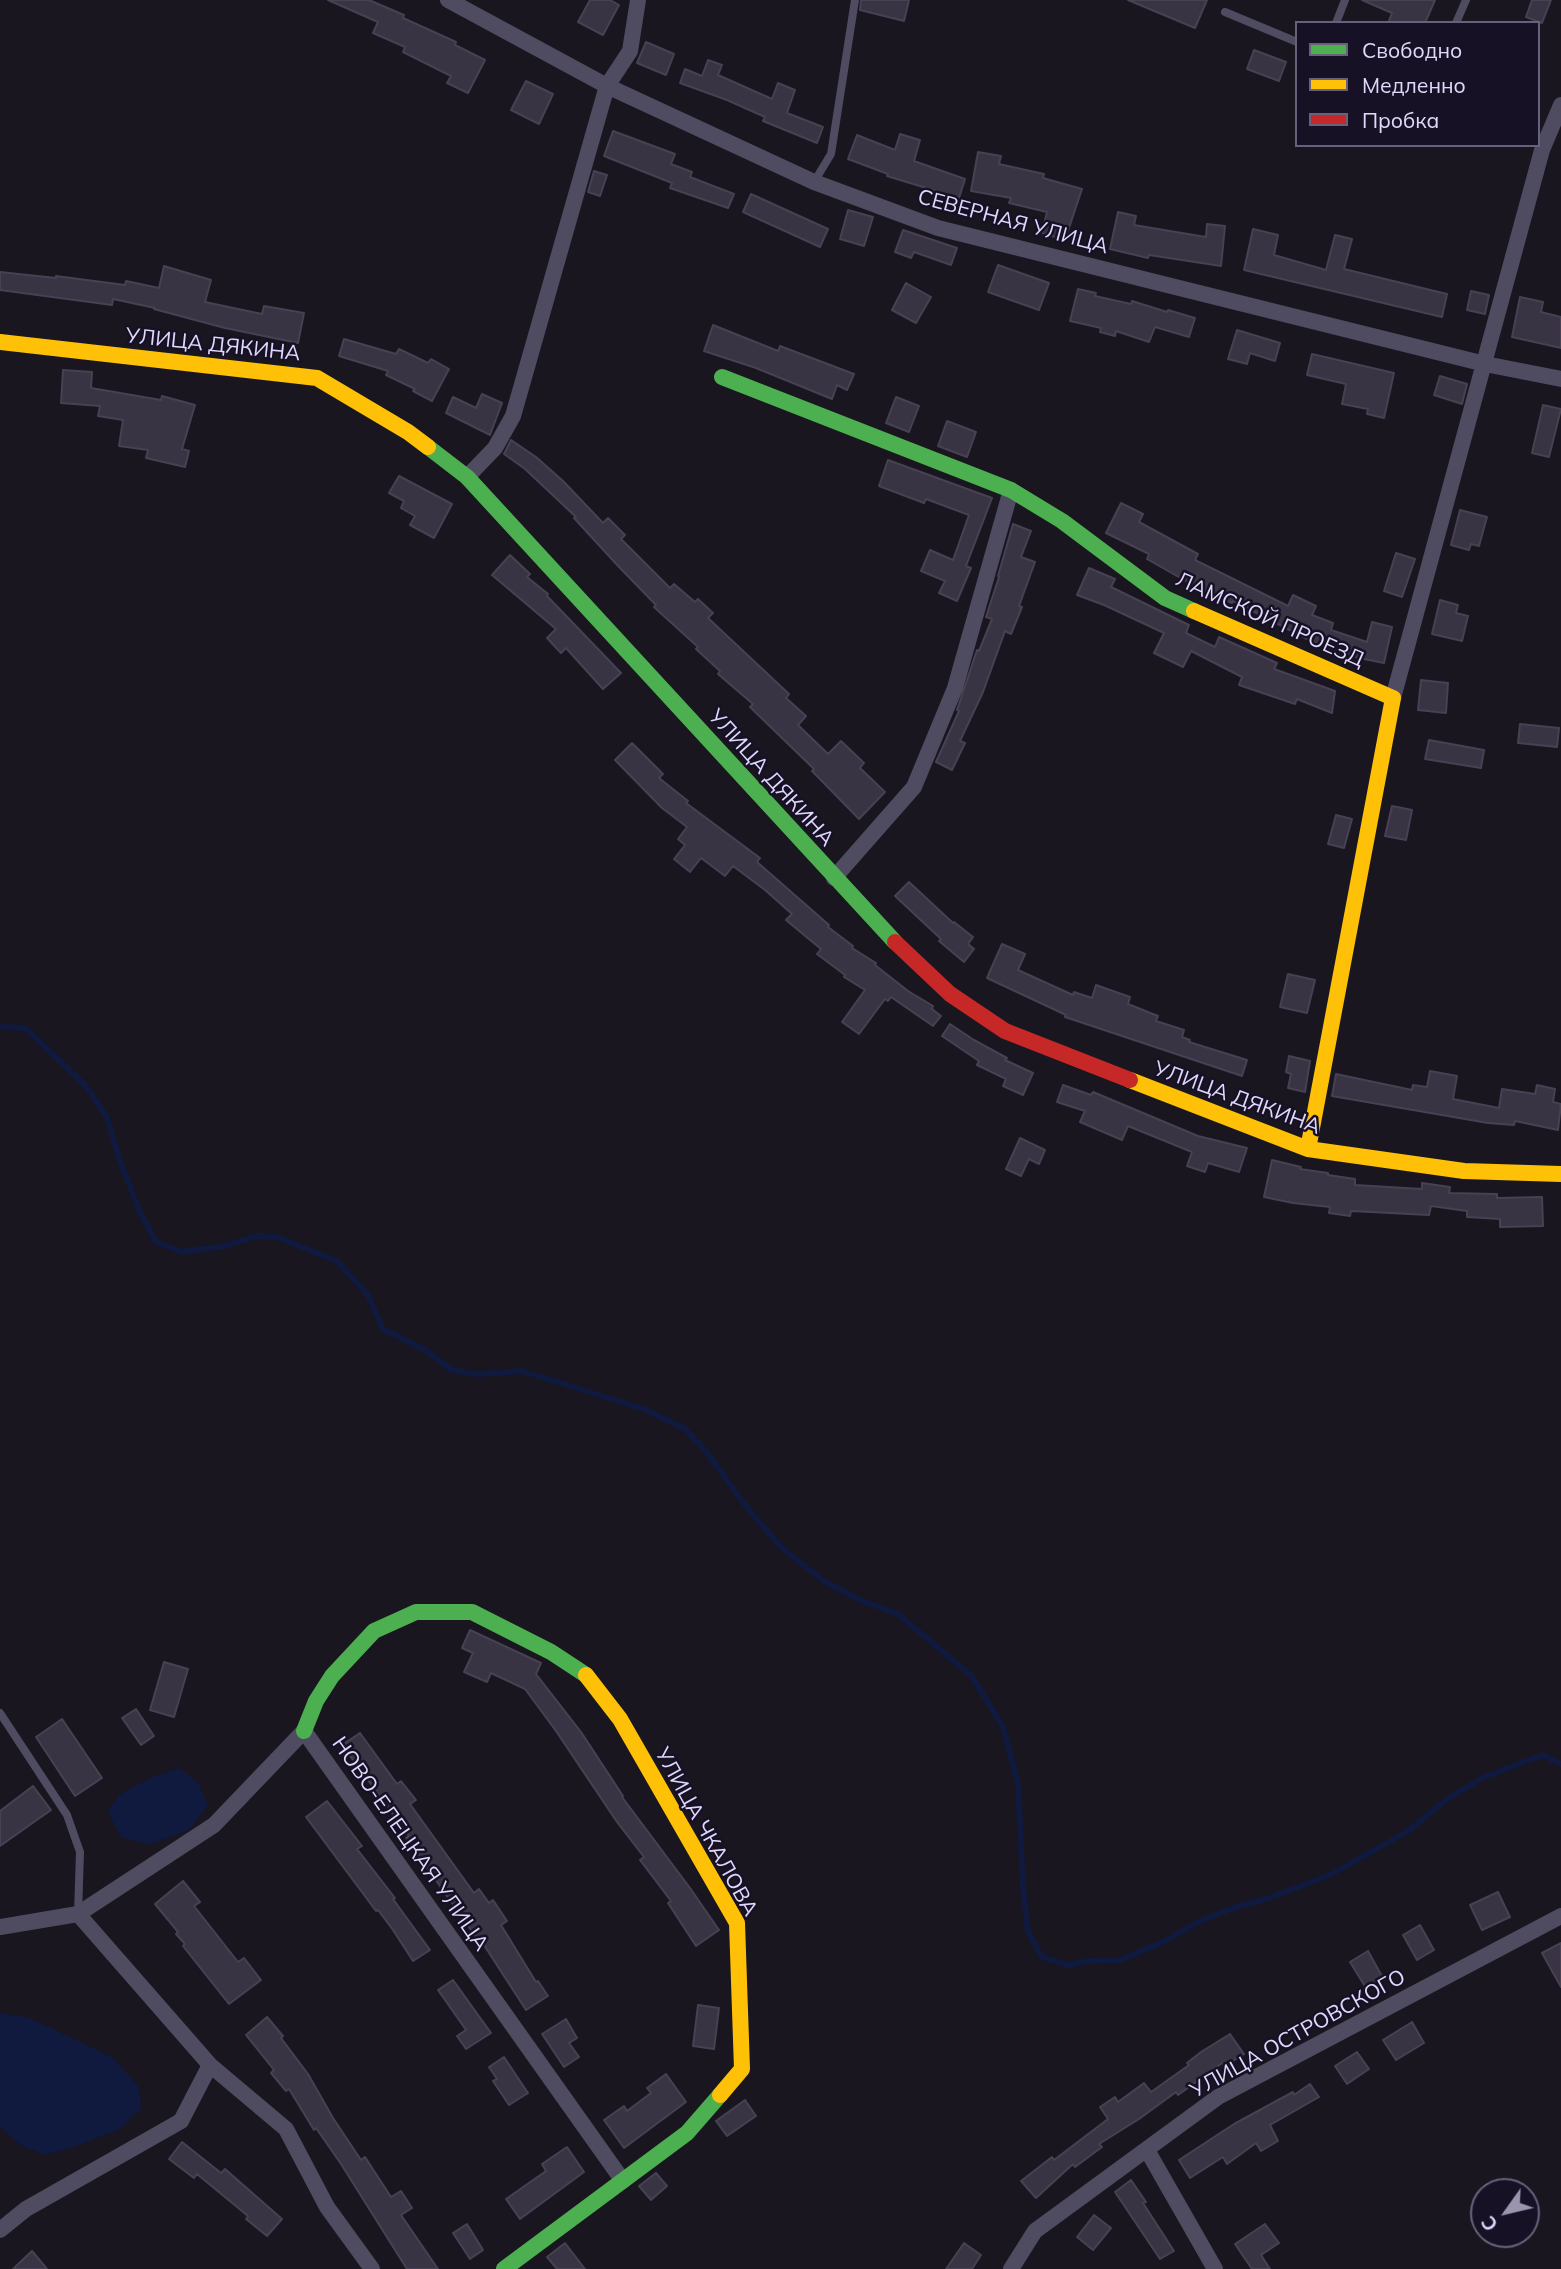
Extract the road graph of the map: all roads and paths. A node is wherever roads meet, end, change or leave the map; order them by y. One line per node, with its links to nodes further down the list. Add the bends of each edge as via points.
1 (448, 0): 10 (street, СЕВЕРНАЯ УЛИЦА)
2 (638, 0): 10 (street, via 629,51)
3 (855, 0): 14 (lane, via 831,155)
4 (1345, 0): 7 (lane)
5 (1466, 0): 8 (lane)
6 (1225, 12): 9 (lane)
7 (1337, 21)
8 (1457, 21)
9 (1295, 41)
10 (607, 86): 14 (street, СЕВЕРНАЯ УЛИЦА); 19 (street, via 513,416 495,448)
11 (1561, 106): 12 (street)
12 (1540, 143)
13 (1537, 148): 16 (street)
14 (814, 182): 16 (street, СЕВЕРНАЯ УЛИЦА, via 938,228)
15 (0, 342): 19 (street, УЛИЦА ДЯКИНА, via 317,378 408,432)
16 (1485, 364): 18 (street, СЕВЕРНАЯ УЛИЦА); 21 (street)
17 (722, 376): 20 (street, ЛАМСКОЙ ПРОЕЗД)
18 (1561, 379)
19 (467, 477): 22 (street, УЛИЦА ДЯКИНА)
20 (1011, 490): 21 (street, ЛАМСКОЙ ПРОЕЗД, via 1062,521 1165,598); 22 (street, via 955,688 914,787)
21 (1393, 698): 23 (street)
22 (834, 878): 23 (street, УЛИЦА ДЯКИНА, via 950,994 1005,1031)
23 (1308, 1150): 24 (street, УЛИЦА ДЯКИНА, via 1464,1171)
24 (1561, 1174)
25 (0, 1713): 27 (lane, via 67,1815 80,1852)
26 (304, 1731): 27 (street, НОВО-ЕЛЕЦКАЯ УЛИЦА, via 214,1825); 32 (street, НОВО-ЕЛЕЦКАЯ УЛИЦА); 32 (street, УЛИЦА ЧКАЛОВА, via 316,1701 340,1667 374,1631 416,1612 472,1612 551,1652 585,1673 620,1719 737,1923 741,2069 687,2133)
27 (78, 1914): 29 (street, НОВО-ЕЛЕЦКАЯ УЛИЦА); 30 (street)
28 (1561, 1916): 31 (street, УЛИЦА ОСТРОВСКОГО, via 1219,2097)
29 (0, 1927)
30 (210, 2065): 33 (street, via 181,2121 26,2209); 34 (street, via 286,2129 327,2207)
31 (1147, 2150): 36 (street, УЛИЦА ОСТРОВСКОГО, via 1035,2231); 37 (street)
32 (623, 2181): 35 (street, УЛИЦА ЧКАЛОВА)
33 (0, 2230)
34 (372, 2269)
35 (505, 2269)
36 (1011, 2269)
37 (1215, 2269)

